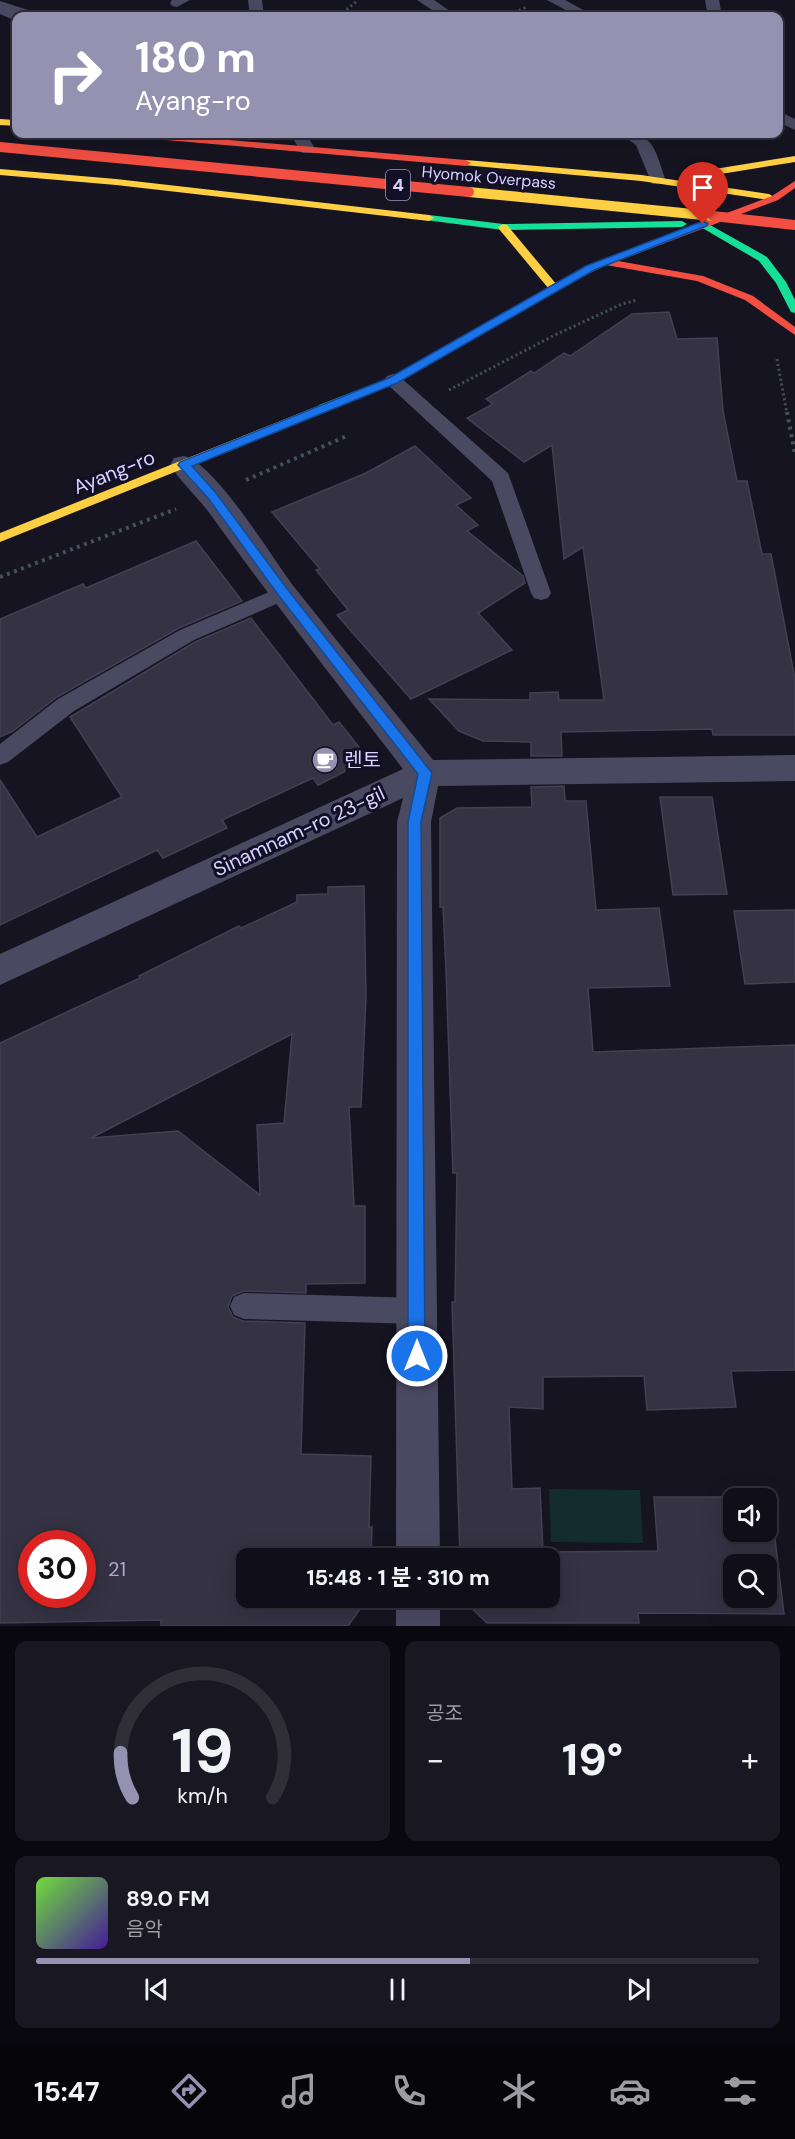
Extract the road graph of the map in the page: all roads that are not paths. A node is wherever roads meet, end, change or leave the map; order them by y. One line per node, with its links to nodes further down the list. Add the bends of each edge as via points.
1 (424, 0): 3 (lane)
2 (554, 0): 4 (lane)
3 (444, 12)
4 (579, 12)
5 (213, 138): 9 (main road)
6 (300, 138): 9 (lane)
7 (635, 138): 12 (lane, via 643,143)
8 (0, 147): 18 (main road, Hyomok Overpass / 4, bridge)
9 (308, 150): 12 (main road); 15 (main road, via 280,156 270,163 258,183)
10 (795, 159): 12 (main road)
11 (0, 172): 15 (main road)
12 (658, 181): 14 (main road)
13 (795, 184): 14 (main road, Ayang-ro)
14 (775, 198): 16 (main road); 17 (main road, Ayang-ro)
15 (269, 200): 19 (main road)
16 (795, 201)
17 (703, 224): 19 (main road); 20 (main road); 21 (main road, Ayang-ro); 23 (main road, via 763,258)
18 (795, 225)
19 (503, 227): 22 (main road)
20 (795, 235)
21 (603, 262): 22 (main road, Ayang-ro); 24 (main road, via 699,278 749,298)
22 (553, 287): 25 (main road, Ayang-ro)
23 (795, 310)
24 (795, 332)
25 (393, 380): 26 (main road, Ayang-ro); 29 (lane, via 501,477)
26 (184, 465): 27 (main road, Ayang-ro); 28 (street, via 212,495)
27 (0, 538)
28 (284, 593): 30 (lane, via 187,635 66,705); 32 (street)
29 (541, 593)
30 (0, 756)
31 (795, 768): 32 (street, Sinamnam-ro 23-gil)
32 (425, 773): 33 (street, Sinamnam-ro 23-gil); 35 (street, via 414,822)
33 (0, 970)
34 (244, 1306): 35 (lane)
35 (417, 1311): 36 (street)
36 (418, 1548)
37 (418, 1608): 38 (street)
38 (418, 1626)

